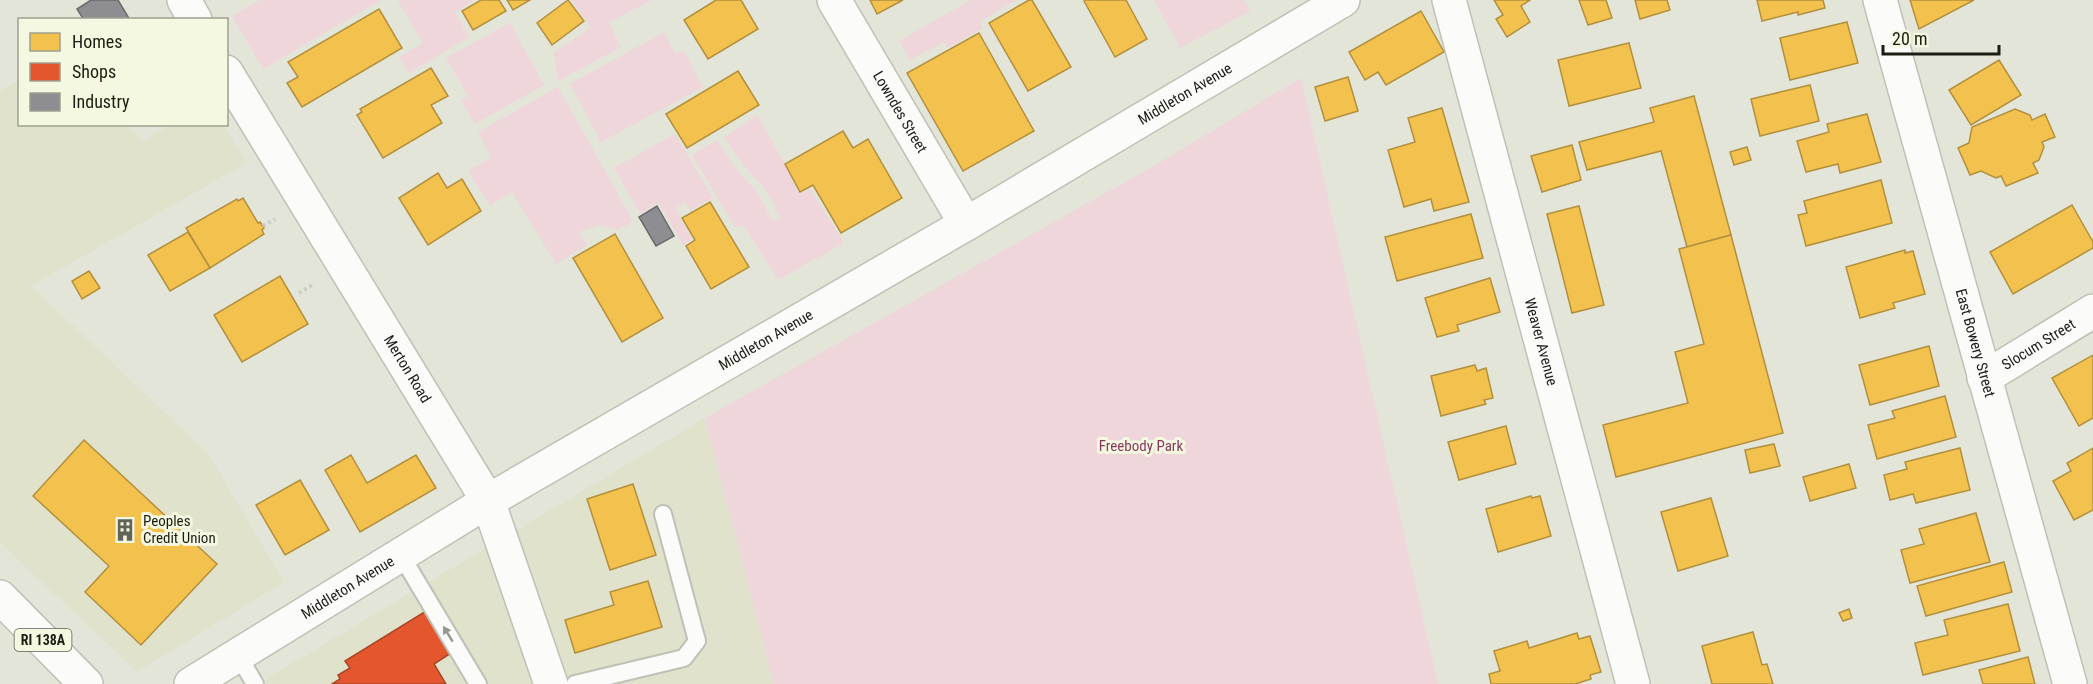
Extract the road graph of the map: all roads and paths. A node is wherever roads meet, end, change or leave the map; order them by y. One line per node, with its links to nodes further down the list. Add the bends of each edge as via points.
1 (184, 0): 6 (street)
2 (834, 0): 8 (street, Lowndes Street)
3 (1343, 0): 8 (street, Middleton Avenue)
4 (1449, 0): 22 (street, Weaver Avenue)
5 (1880, 0): 10 (street, East Bowery Street)
6 (194, 18)
7 (228, 75): 11 (street, Merton Road)
8 (966, 224): 11 (street, Middleton Avenue)
9 (2093, 311): 10 (street, Slocum Street)
10 (1984, 378): 23 (street, East Bowery Street)
11 (488, 501): 13 (street, Middleton Avenue); 20 (street, Merton Road)
12 (663, 514): 21 (lane, via 697,640 684,658)
13 (401, 555): 15 (street, Middleton Avenue); 19 (lane, one-way to 13)
14 (0, 597): 16 (street, RI 138A)
15 (238, 655): 17 (street, Middleton Avenue); 18 (lane)
16 (86, 684)
17 (191, 684)
18 (255, 684)
19 (478, 684)
20 (551, 684)
21 (575, 684)
22 (1633, 684)
23 (2070, 684)

